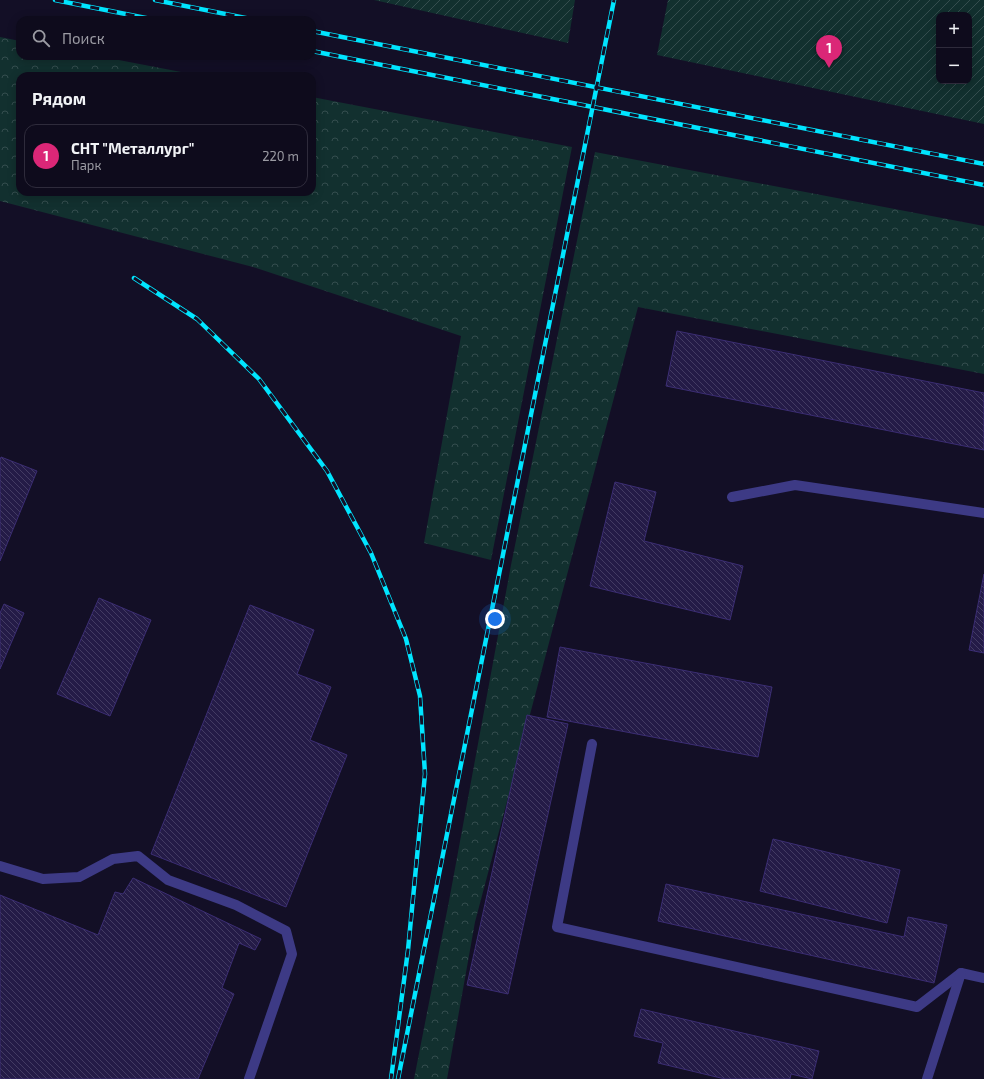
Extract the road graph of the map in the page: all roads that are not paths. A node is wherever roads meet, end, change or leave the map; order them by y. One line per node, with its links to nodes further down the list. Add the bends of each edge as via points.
1 (732, 497): 2 (lane, via 795,484)
2 (984, 513)
3 (592, 744): 5 (lane, via 557,927 917,1007)
4 (0, 866): 7 (lane, via 43,879 79,877 113,859 138,856 168,880 236,905 286,931 292,954)
5 (961, 973): 6 (lane); 8 (lane)
6 (984, 978)
7 (249, 1079)
8 (927, 1079)

